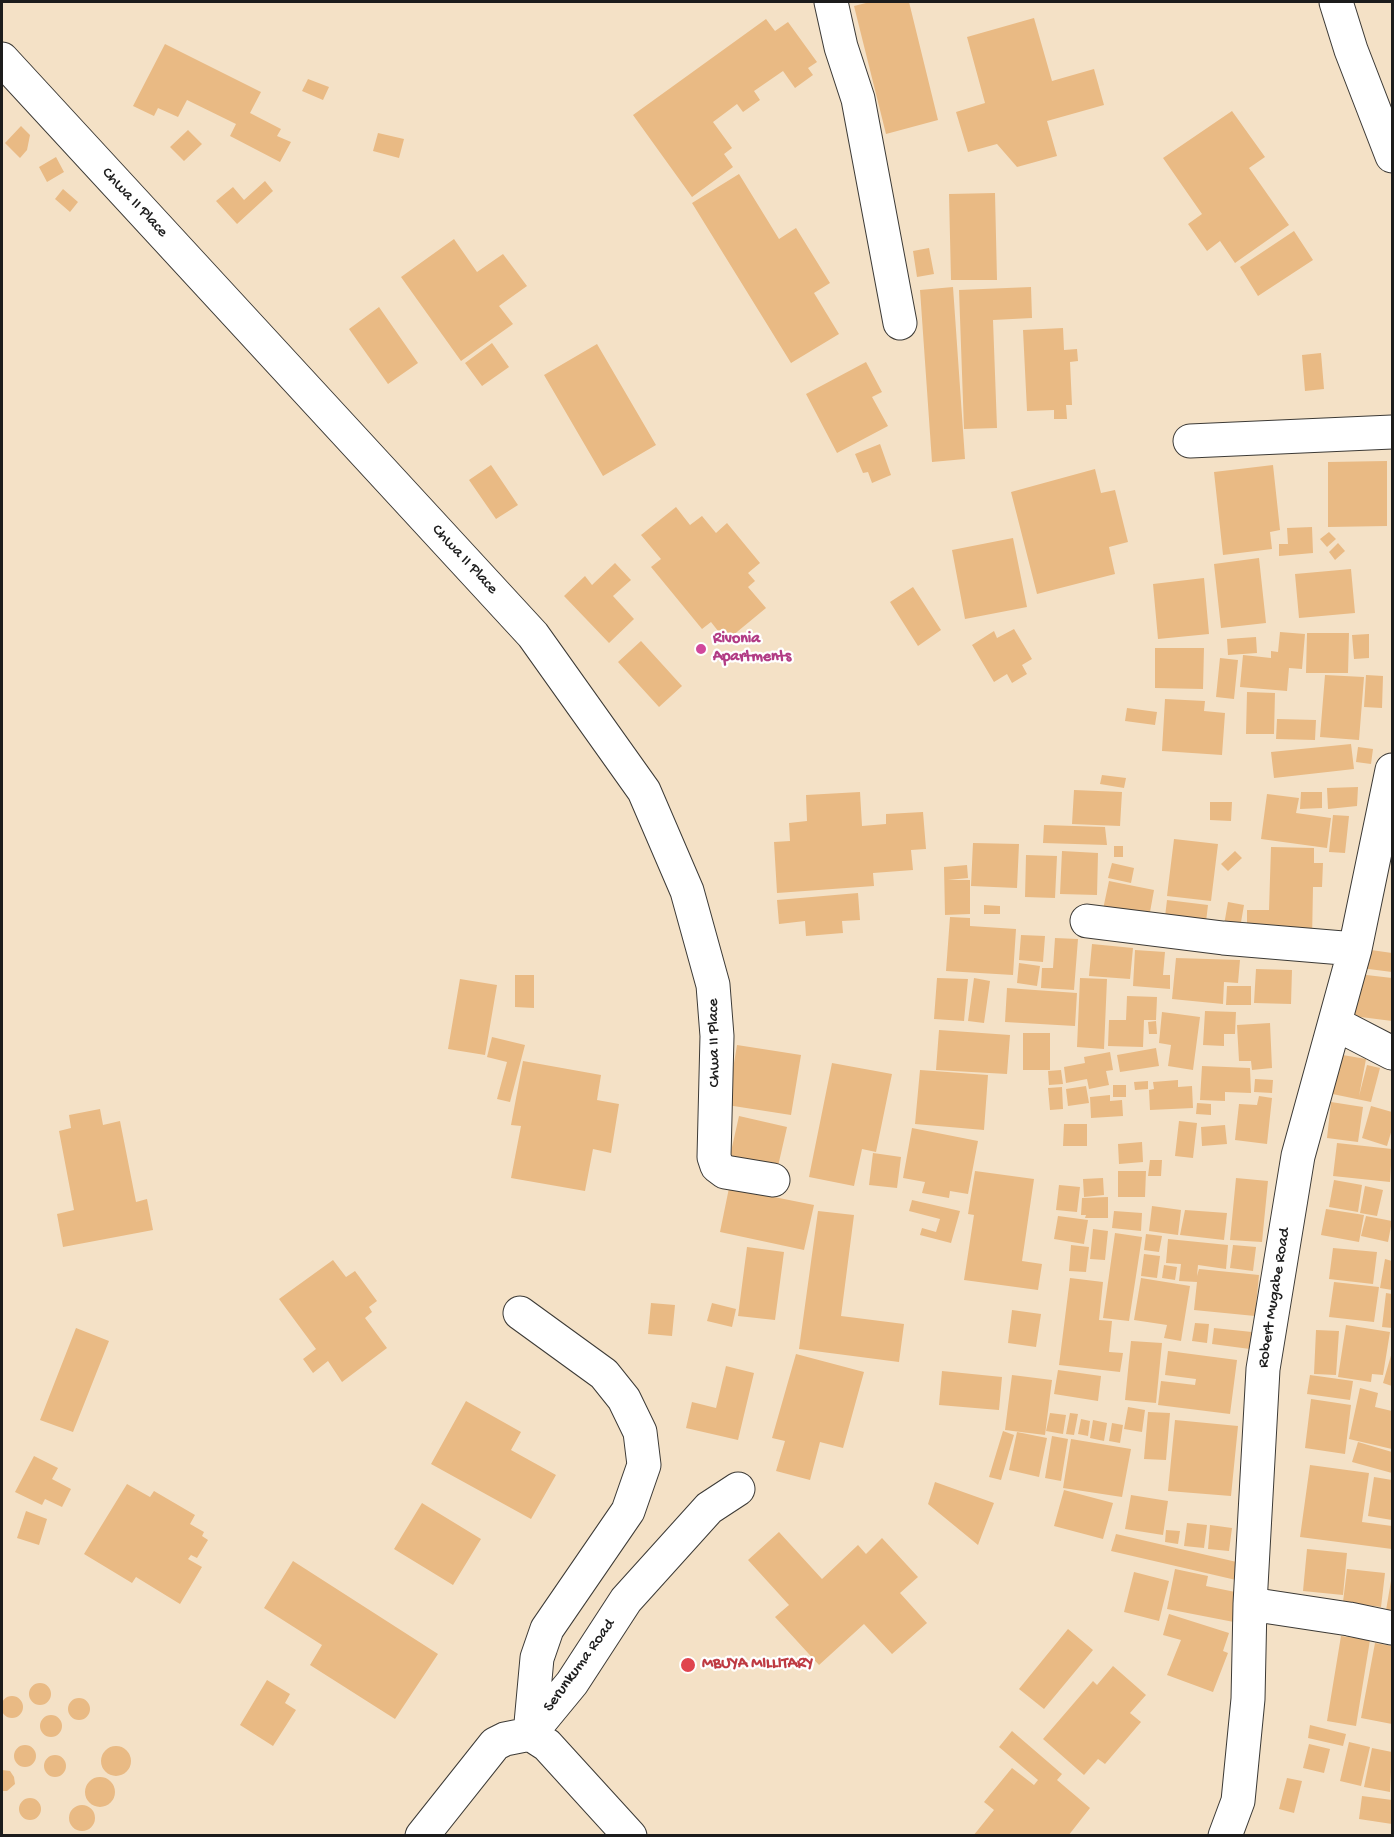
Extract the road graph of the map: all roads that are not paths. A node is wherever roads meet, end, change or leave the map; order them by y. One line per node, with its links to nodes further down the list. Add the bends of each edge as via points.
1 (831, 2): 5 (street, via 858,99)
2 (1336, 2): 4 (street)
3 (2, 59): 13 (street, Chwa II Place, via 533,635 644,791 687,891 713,985 717,1036 714,1158 725,1172)
4 (1392, 156)
5 (900, 323)
6 (1392, 432): 7 (street)
7 (1190, 441)
8 (1392, 770): 10 (street, Robert Mugabe Road)
9 (1087, 921): 10 (street)
10 (1355, 949): 11 (street, Robert Mugabe Road)
11 (1336, 1024): 12 (street); 16 (street, Robert Mugabe Road, via 1299,1156 1263,1369)
12 (1392, 1053)
13 (773, 1180)
14 (520, 1313): 18 (street, via 604,1374 624,1399 640,1432 644,1465 628,1511 546,1629 537,1658)
15 (738, 1489): 18 (street, Serunkuma Road, via 709,1508 626,1600 572,1683)
16 (1250, 1604): 17 (street); 21 (street, Robert Mugabe Road, via 1248,1700 1238,1801)
17 (1392, 1628)
18 (530, 1734): 19 (street, via 505,1738 495,1744); 20 (street, via 547,1745)
19 (422, 1836)
20 (630, 1836)
21 (1226, 1836)

